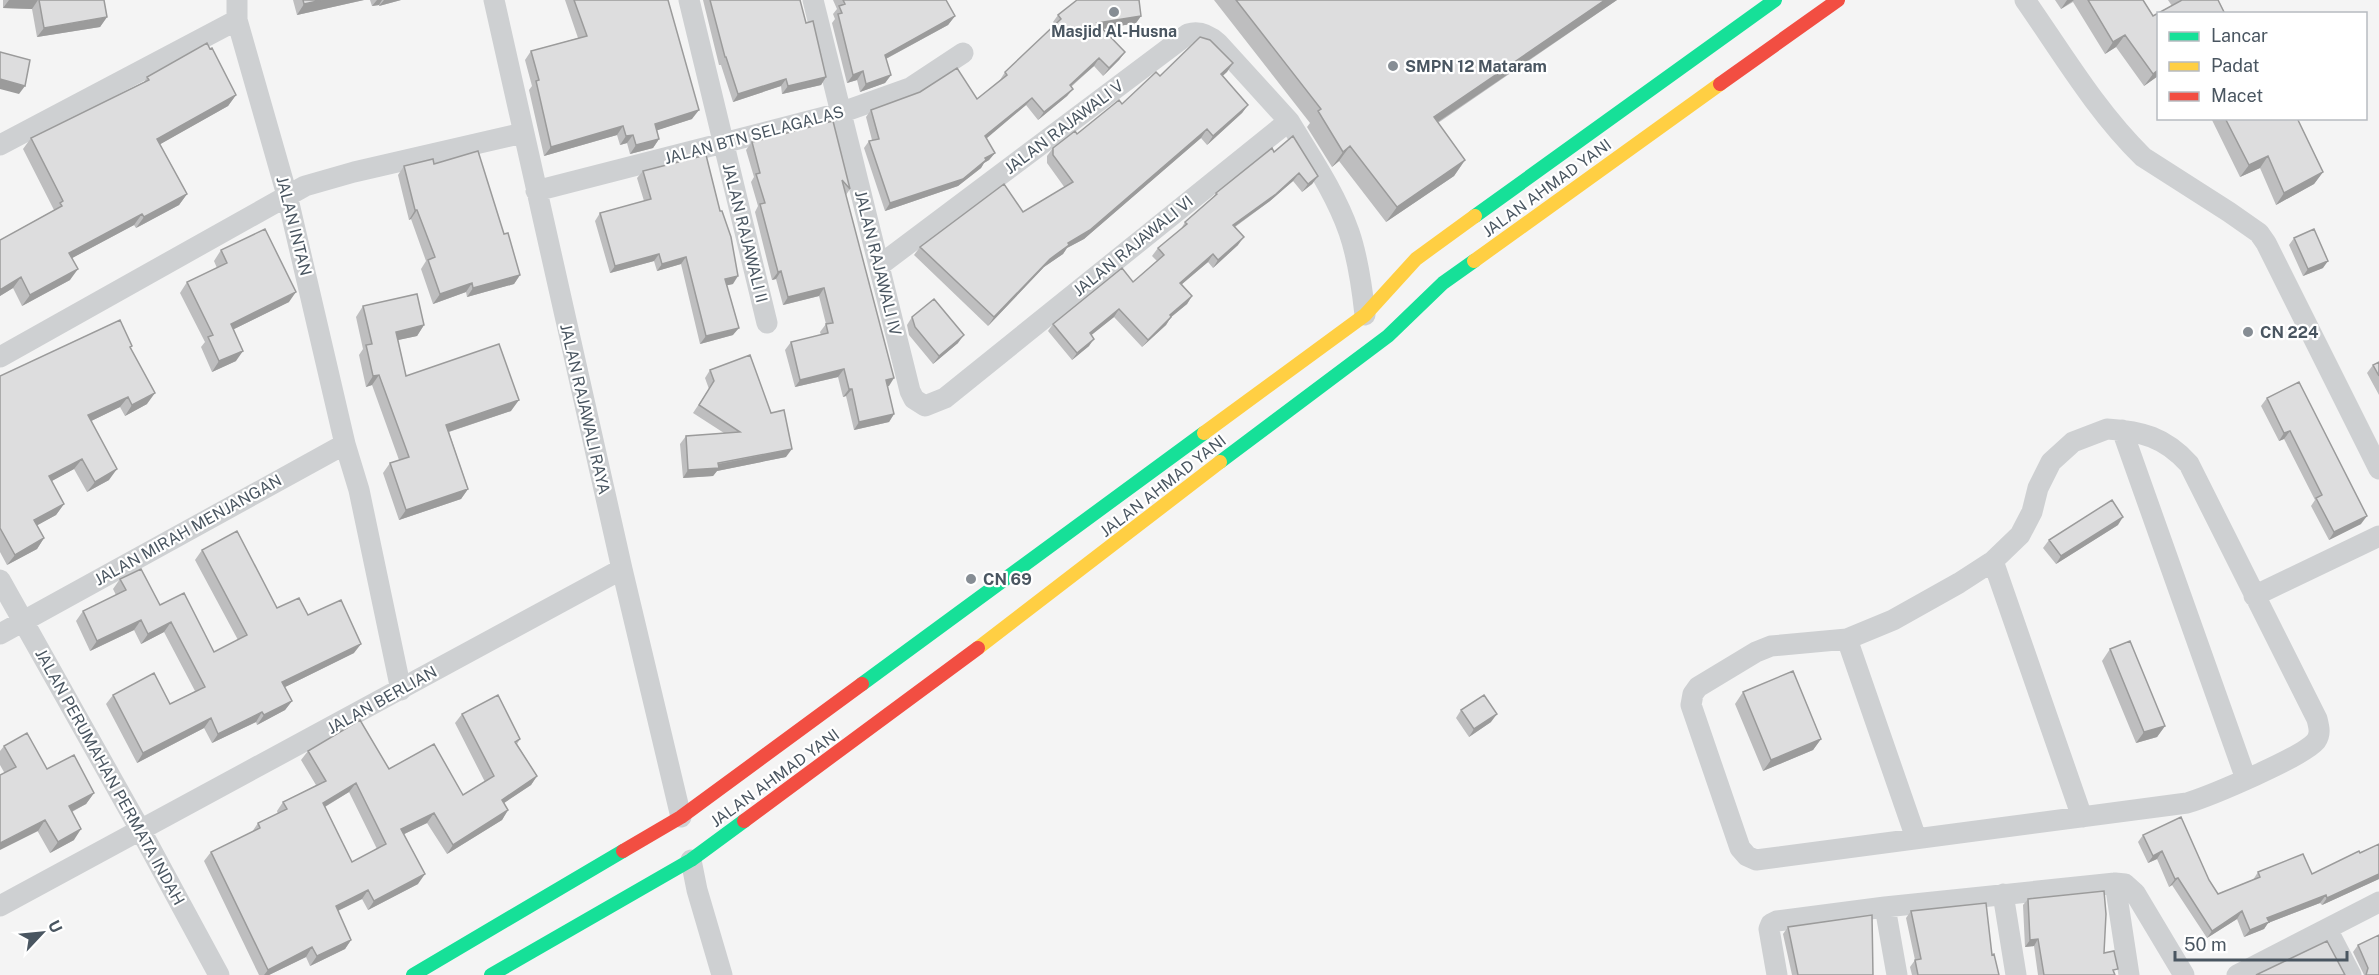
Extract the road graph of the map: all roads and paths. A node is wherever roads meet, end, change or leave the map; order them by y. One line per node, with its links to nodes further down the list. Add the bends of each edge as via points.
1 (494, 0): 12 (street, JALAN RAJAWALI RAYA)
2 (689, 0): 13 (street, JALAN RAJAWALI II)
3 (813, 0): 10 (street, JALAN RAJAWALI IV)
4 (1775, 0): 7 (highway)
5 (1838, 0): 39 (highway, JALAN AHMAD YANI, via 1443,283 1388,336 1016,620)
6 (2025, 0): 24 (street, via 2111,123 2143,157 2259,233)
7 (1749, 8): 18 (highway, via 1416,259)
8 (237, 10): 14 (street); 16 (street, JALAN INTAN)
9 (963, 53): 10 (street, JALAN BTN SELAGALAS, via 910,88)
10 (840, 113): 13 (street, JALAN BTN SELAGALAS); 17 (street, JALAN RAJAWALI IV)
11 (1288, 121): 17 (street, JALAN RAJAWALI V, via 1208,36 1188,34); 18 (street, via 1332,193 1349,232); 21 (street, JALAN RAJAWALI VI, via 945,398)
12 (522, 133): 15 (street, JALAN RAJAWALI RAYA); 16 (street, via 354,172)
13 (722, 143): 15 (street, JALAN BTN SELAGALAS); 19 (street, JALAN RAJAWALI II)
14 (0, 145)
15 (536, 191): 27 (street, JALAN RAJAWALI RAYA)
16 (287, 195): 20 (street); 23 (street, JALAN INTAN)
17 (880, 265): 21 (street, JALAN RAJAWALI IV, via 910,391)
18 (1371, 310): 35 (highway)
19 (767, 323)
20 (0, 357)
21 (925, 406)
22 (2122, 430): 26 (street, via 2107,429 2073,442 2051,462 2020,536); 29 (street, via 2147,434 2189,464); 34 (street)
23 (344, 439): 30 (street, JALAN MIRAH MENJANGAN); 33 (street, JALAN INTAN, via 359,490)
24 (2379, 469)
25 (2379, 536): 29 (street)
26 (1994, 561): 32 (street, via 1893,620); 36 (street)
27 (622, 569): 33 (street, JALAN BERLIAN); 35 (street, JALAN RAJAWALI RAYA)
28 (0, 580): 30 (street, JALAN PERUMAHAN PERMATA INDAH)
29 (2254, 596): 34 (street, via 2320,731 2317,740 2302,752)
30 (22, 621): 31 (street, JALAN MIRAH MENJANGAN); 37 (street, JALAN PERUMAHAN PERMATA INDAH)
31 (0, 634)
32 (1847, 639): 38 (street); 38 (street, via 1771,646 1693,693 1691,705 1740,848 1756,860)
33 (401, 690): 37 (street, JALAN BERLIAN)
34 (2246, 779): 36 (street, via 2187,803)
35 (681, 817): 47 (highway)
36 (2082, 817): 38 (street)
37 (141, 831): 43 (street, JALAN BERLIAN); 46 (street, JALAN PERUMAHAN PERMATA INDAH)
38 (1916, 838)
39 (691, 860): 48 (highway, JALAN AHMAD YANI); 49 (street)
40 (2115, 883): 41 (street); 53 (street); 54 (street, via 2125,884 2135,893)
41 (2003, 894): 44 (street); 52 (street)
42 (2379, 902): 45 (street)
43 (0, 906)
44 (1885, 907): 50 (street, via 1771,924); 51 (street)
45 (2327, 929): 55 (street); 56 (street)
46 (219, 975)
47 (413, 975)
48 (491, 975)
49 (722, 975)
50 (1777, 975)
51 (1897, 975)
52 (2016, 975)
53 (2129, 975)
54 (2184, 975)
55 (2237, 975)
56 (2351, 975)

